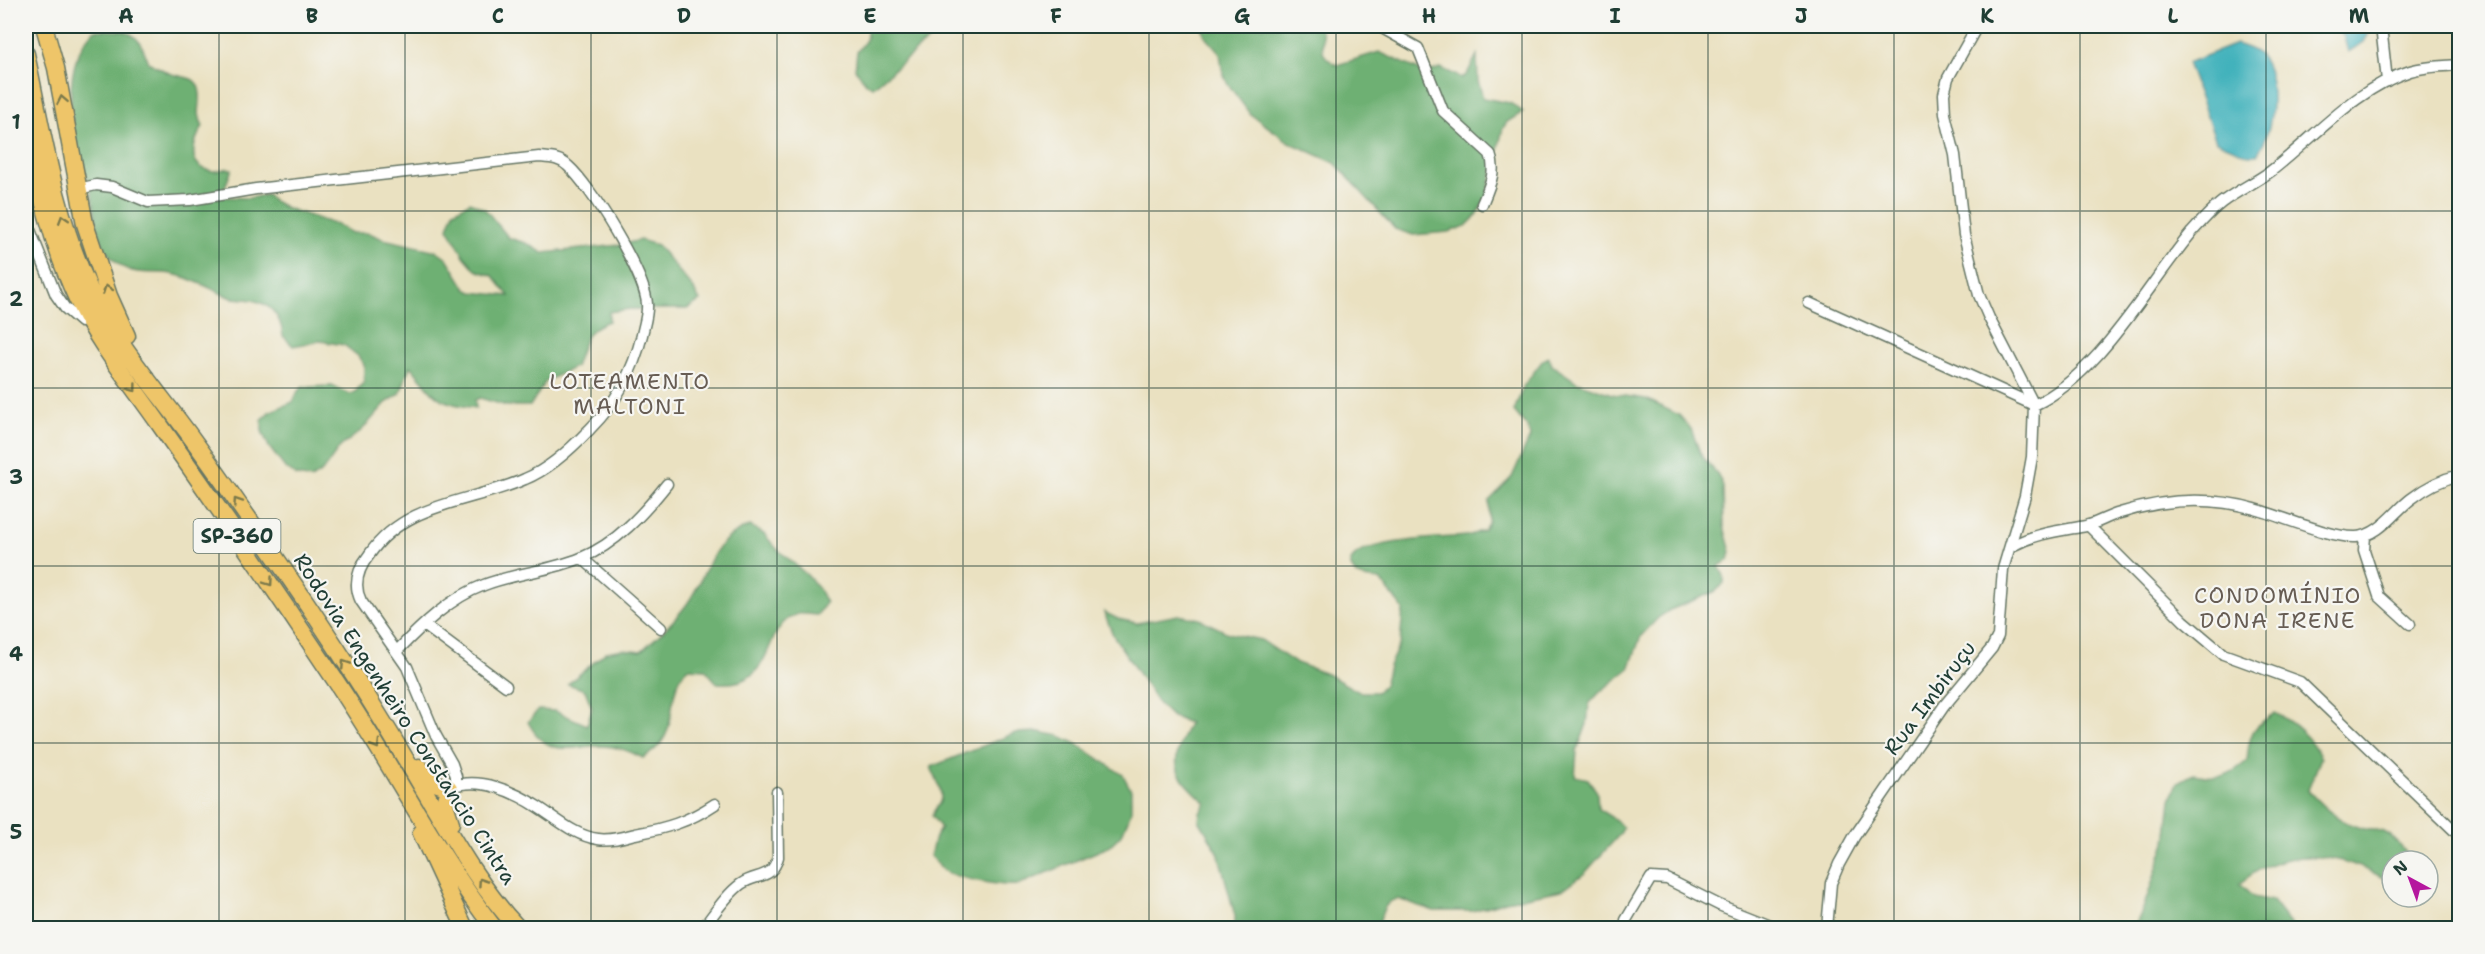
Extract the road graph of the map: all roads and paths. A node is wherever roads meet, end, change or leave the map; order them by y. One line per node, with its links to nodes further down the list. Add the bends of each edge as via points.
1 (44, 26): 10 (highway, one-way to 1)
2 (1375, 26): 11 (street, via 1418,48 1443,111 1490,154 1494,164 1492,181)
3 (1977, 26): 17 (street, via 1948,78 1945,114 1955,155 1969,262 1989,318)
4 (2381, 26): 7 (street)
5 (26, 54): 16 (highway, Rodovia Engenheiro Constancio Cintra / SP-360, one-way to 5, via 105,318 78,263 51,177)
6 (2460, 65): 7 (street, via 2411,71)
7 (2387, 81): 17 (street, via 2216,208 2098,353 2069,383)
8 (26, 123): 15 (highway, Rodovia Engenheiro Constancio Cintra / SP-360, via 58,253)
9 (26, 169): 14 (highway, via 40,231)
10 (78, 189): 16 (highway, one-way to 10, via 110,296 85,224); 27 (street, via 112,187 148,202 190,200 539,157 568,165 608,219 647,303 627,381 612,406 589,430 538,473 411,516 375,545 363,562 356,590)
11 (1482, 204)
12 (26, 220): 14 (street, via 56,296)
13 (1809, 303): 17 (street)
14 (81, 322): 15 (highway)
15 (107, 354): 32 (highway, Rodovia Engenheiro Constancio Cintra / SP-360, one-way to 32, via 271,584)
16 (149, 380): 29 (highway, Rodovia Engenheiro Constancio Cintra / SP-360, one-way to 16, via 311,610)
17 (2034, 405): 22 (street, Rua Imbiruçu, via 2032,457)
18 (2460, 475): 21 (street, via 2411,498)
19 (667, 484): 23 (street, via 644,513)
20 (2088, 525): 21 (street, via 2152,503 2192,500 2252,508 2332,533); 22 (street, via 2030,536); 34 (street, via 2205,641 2223,654 2300,682)
21 (2365, 536): 24 (street, via 2364,550 2379,596)
22 (2012, 546): 42 (street, Rua Imbiruçu, via 2003,569 1998,636 1944,706 1854,837 1831,883)
23 (582, 558): 25 (street, via 485,584); 26 (street)
24 (2410, 624)
25 (424, 625): 27 (street); 28 (street)
26 (661, 628)
27 (397, 651): 30 (street, via 452,764 456,776)
28 (506, 686)
29 (396, 742): 30 (highway, via 429,779 437,785); 35 (highway, Rodovia Engenheiro Constancio Cintra / SP-360)
30 (452, 786): 33 (street, via 476,783 502,790 527,800 580,834 599,840 675,826); 35 (highway, via 445,804)
31 (777, 792): 40 (street, via 775,868 741,884)
32 (405, 793): 37 (highway); 38 (highway, Rodovia Engenheiro Constancio Cintra / SP-360)
33 (715, 804)
34 (2460, 837)
35 (455, 841): 39 (highway, Rodovia Engenheiro Constancio Cintra / SP-360, one-way to 35)
36 (1626, 920): 41 (street, via 1651,878 1659,877)
37 (465, 928)
38 (494, 928)
39 (518, 928)
40 (703, 928)
41 (1777, 928)
42 (1827, 928)

